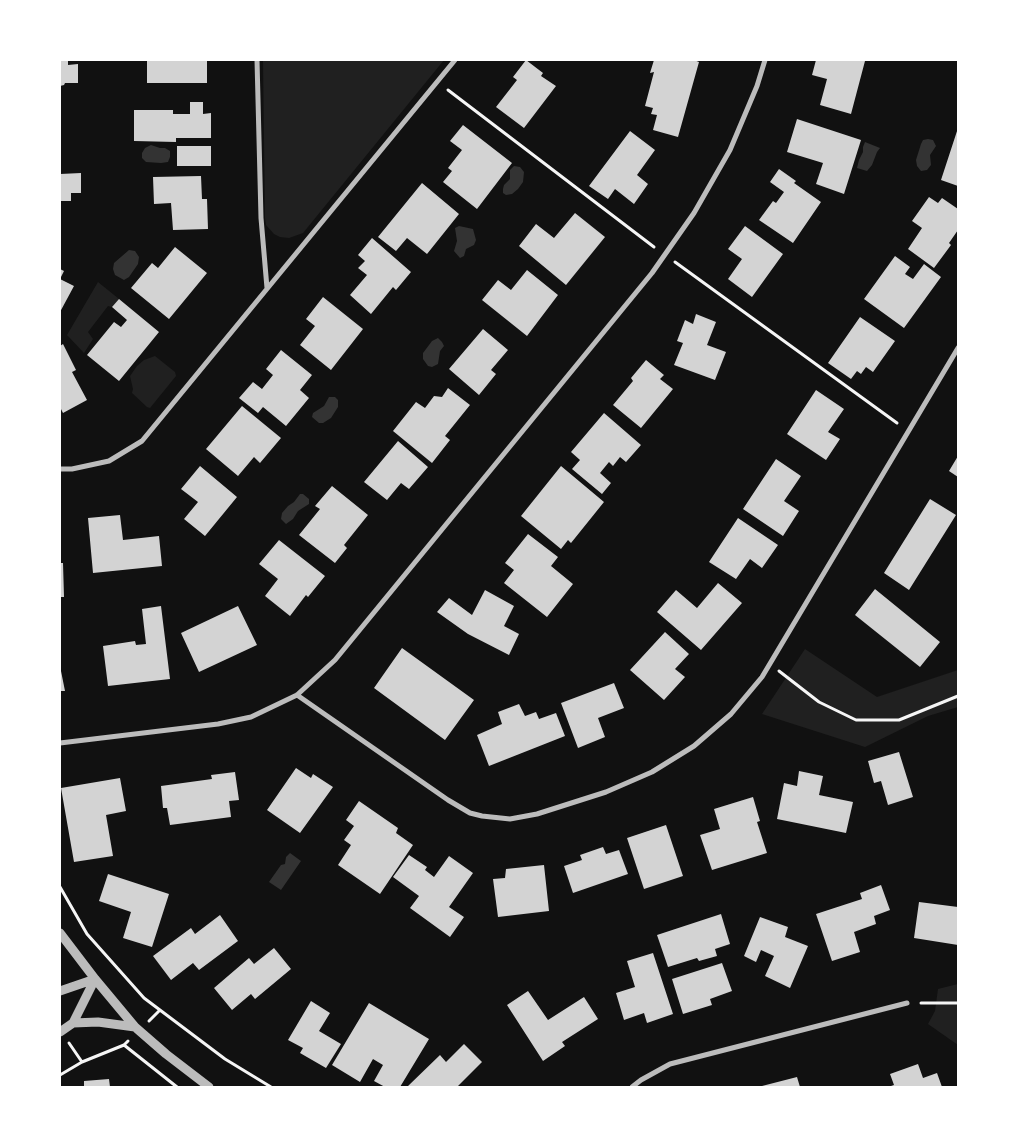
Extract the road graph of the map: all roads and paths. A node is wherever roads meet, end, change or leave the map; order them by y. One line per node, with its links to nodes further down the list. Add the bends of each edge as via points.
1 (257, 60): 6 (street, via 261,218)
2 (455, 60): 4 (street)
3 (765, 60): 5 (street, via 730,150 694,213)
4 (438, 82): 5 (path); 6 (street)
5 (665, 255): 8 (path); 11 (street, via 335,660)
6 (267, 288): 9 (street, via 142,441 110,461)
7 (958, 348): 8 (street)
8 (909, 431): 10 (street)
9 (60, 469)
10 (770, 664): 11 (street, via 731,714 694,746 652,772 606,792 537,814 510,818 470,813); 12 (path, via 819,702 856,720 899,720)
11 (298, 694): 13 (street, via 251,717 218,724)
12 (958, 696)
13 (60, 743)
14 (60, 887): 20 (path, via 87,934 144,998)
15 (60, 933): 16 (street)
16 (95, 978): 17 (street); 21 (street); 22 (street)
17 (60, 991)
18 (908, 1003): 19 (path); 29 (street, via 670,1064)
19 (958, 1003)
20 (160, 1010): 22 (path); 28 (path, via 225,1059)
21 (73, 1023): 22 (street, via 98,1022); 23 (street)
22 (137, 1028): 24 (path); 27 (street)
23 (60, 1032)
24 (124, 1044): 25 (path); 26 (path)
25 (60, 1075)
26 (177, 1087)
27 (209, 1087)
28 (271, 1087)
29 (632, 1087)

